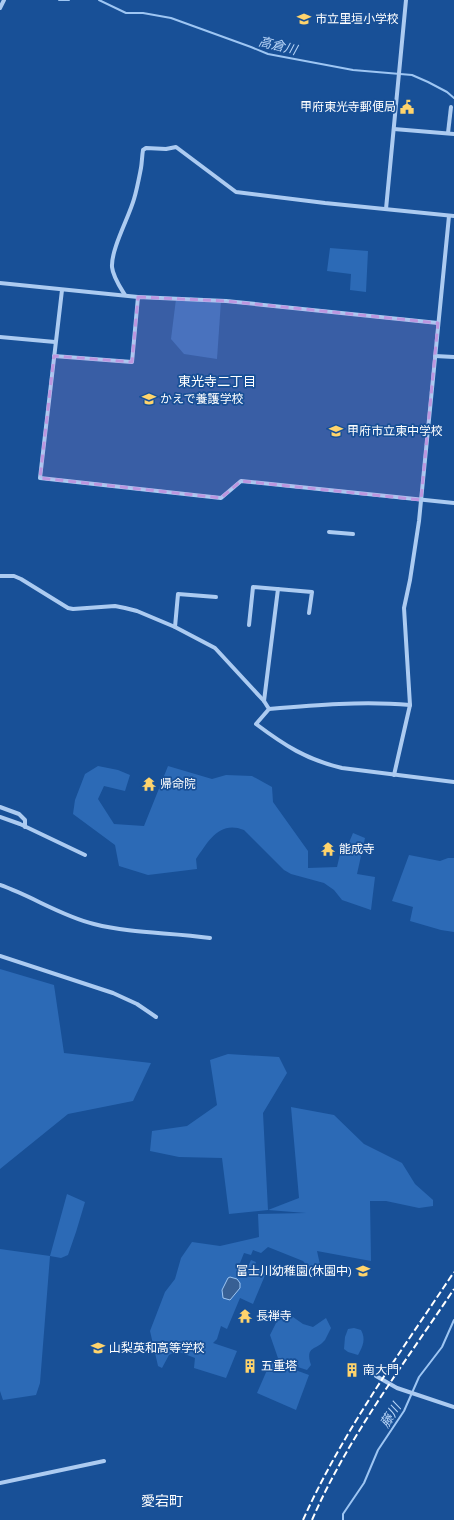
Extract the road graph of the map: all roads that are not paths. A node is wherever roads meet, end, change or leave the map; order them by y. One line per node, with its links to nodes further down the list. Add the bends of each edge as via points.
1 (4, 0): 3 (street)
2 (406, 0): 5 (street)
3 (0, 8)
4 (451, 107): 6 (street)
5 (394, 129): 6 (street); 8 (street)
6 (448, 133): 7 (street)
7 (454, 134)
8 (386, 208): 9 (street); 12 (street, via 236,192 176,147 146,148 143,150 134,199 112,262 117,282)
9 (452, 216): 14 (street)
10 (0, 283): 11 (street)
11 (62, 290): 12 (street); 16 (street)
12 (125, 295): 13 (street)
13 (138, 297): 14 (street, via 226,301); 17 (street, via 132,362)
14 (438, 323): 18 (street)
15 (0, 337): 16 (street)
16 (55, 342): 17 (street)
17 (54, 356): 20 (street, via 40,478 221,498 241,481)
18 (435, 356): 19 (street); 20 (street)
19 (454, 357)
20 (420, 500): 21 (street); 31 (street, via 419,521 404,608)
21 (454, 503)
22 (329, 532): 23 (street)
23 (353, 534)
24 (0, 576): 29 (street, via 21,579 68,608 115,606 137,611)
25 (278, 589): 27 (street, via 312,592); 28 (street, via 253,587); 30 (street)
26 (216, 597): 29 (street, via 178,594)
27 (309, 613)
28 (249, 625)
29 (175, 627): 30 (street, via 215,648)
30 (264, 701): 32 (street)
31 (410, 705): 32 (street, via 369,704); 33 (street)
32 (269, 709): 33 (street, via 256,724 293,750 342,768)
33 (394, 775): 34 (street)
34 (454, 782)
35 (0, 807): 37 (street, via 19,814 25,820)
36 (0, 817): 37 (street)
37 (25, 827): 38 (street)
38 (85, 855)
39 (0, 885): 40 (street, via 92,924 129,932 186,934)
40 (210, 938)
41 (0, 956): 42 (street, via 113,993 137,1004)
42 (156, 1017)
43 (376, 1376): 44 (street, via 406,1391)
44 (454, 1407)
45 (104, 1461): 46 (street)
46 (0, 1483)

